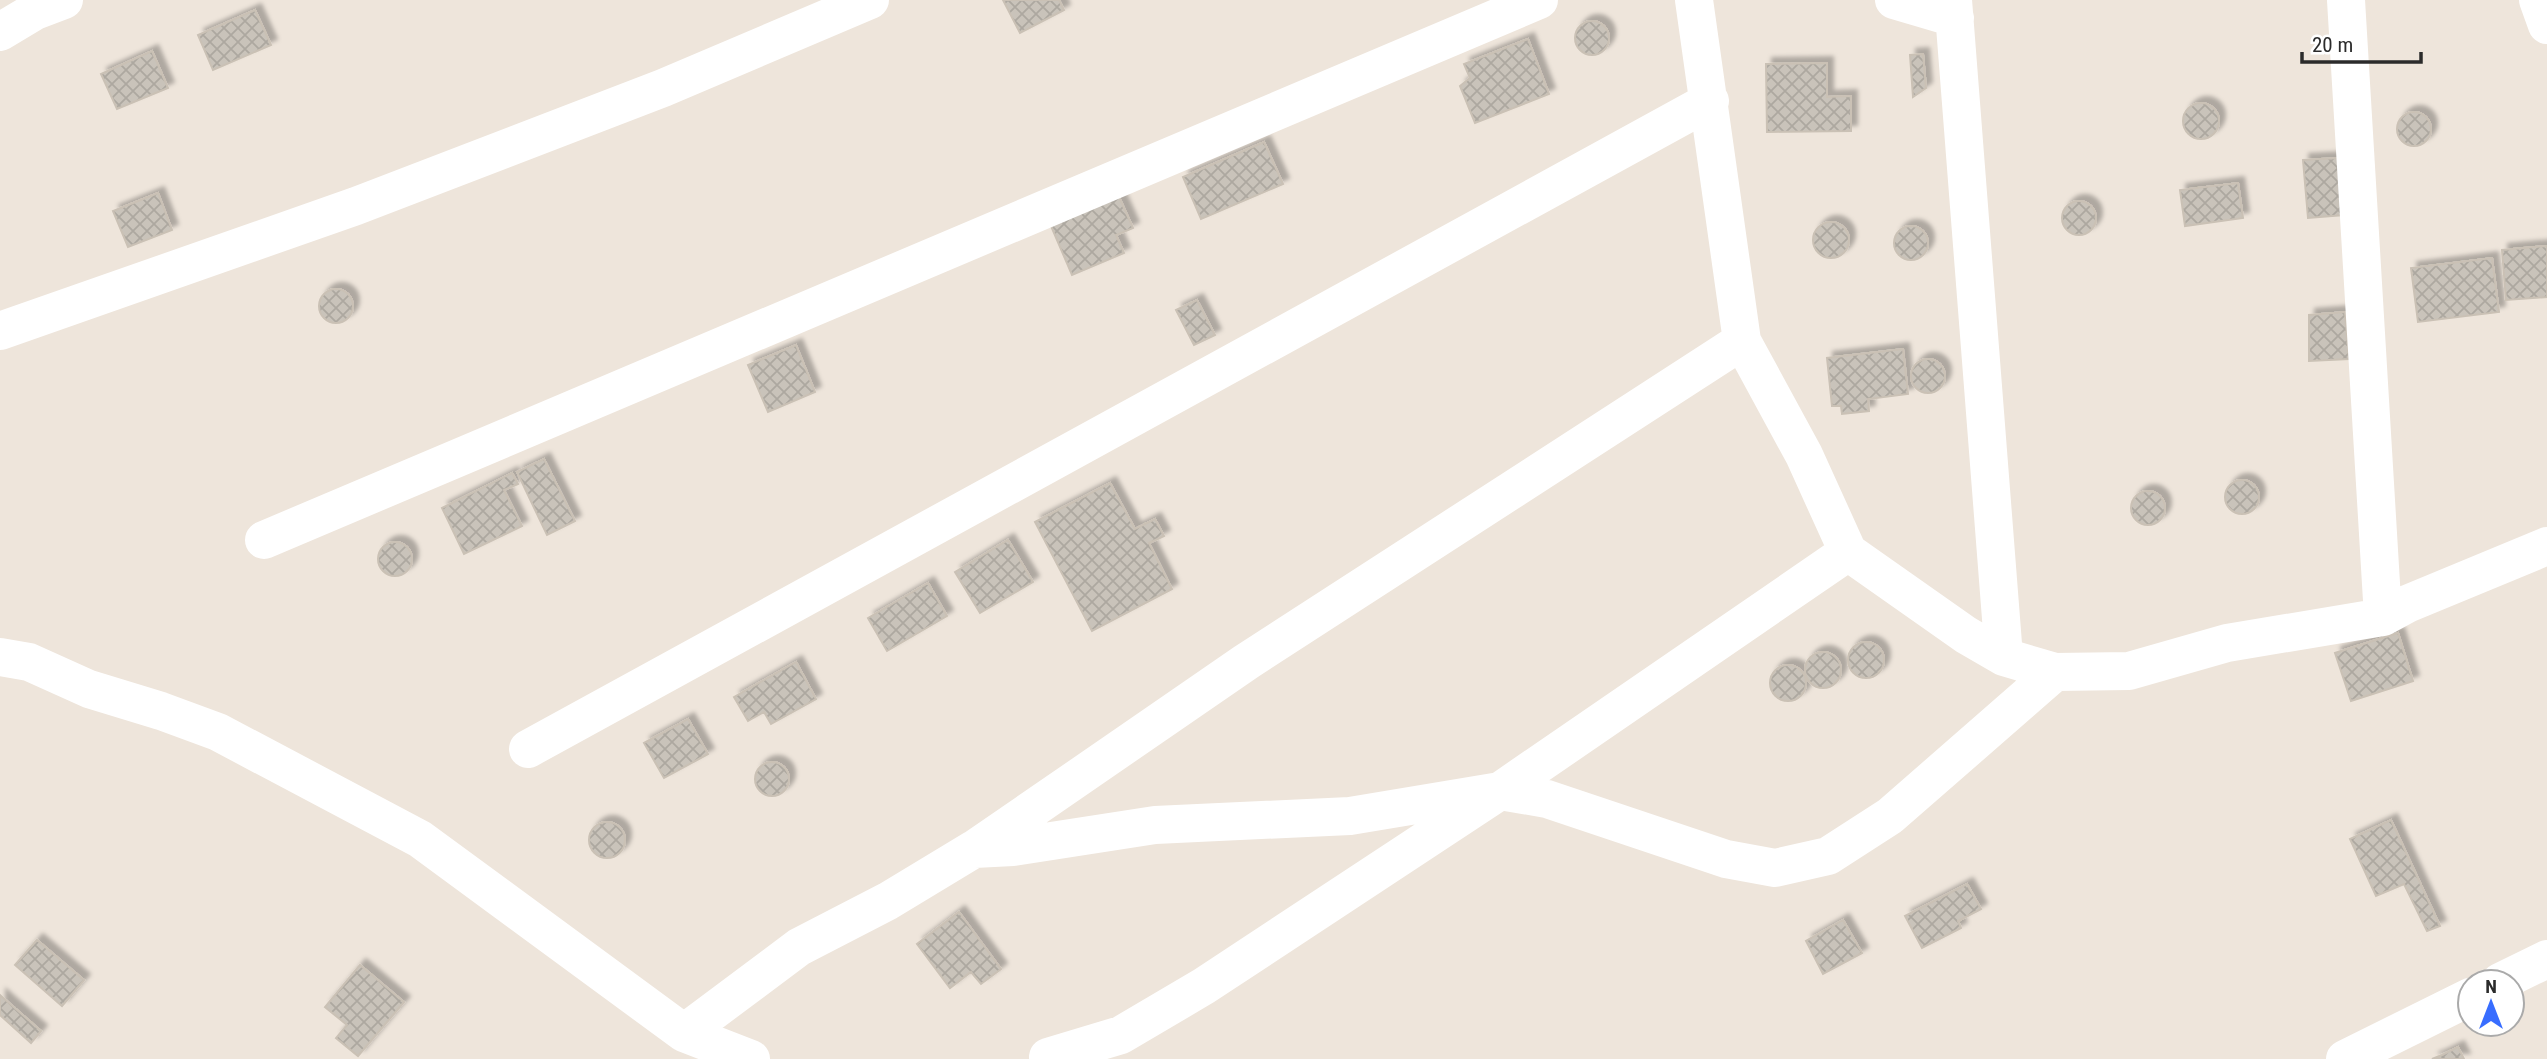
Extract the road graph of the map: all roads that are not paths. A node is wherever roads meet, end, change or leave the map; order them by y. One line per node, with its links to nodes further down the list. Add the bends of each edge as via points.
1 (64, 0): 10 (street)
2 (870, 0): 12 (street, via 663,88 356,206)
3 (1539, 0): 14 (street)
4 (1694, 0): 11 (street)
5 (1894, 0): 8 (street)
6 (2346, 0): 17 (street)
7 (2538, 0): 9 (street)
8 (1954, 9): 19 (street)
9 (2547, 25)
10 (0, 32)
11 (1710, 101): 13 (street); 21 (street)
12 (0, 331)
13 (1742, 341): 16 (street, via 1804,455); 23 (street, via 1246,662)
14 (264, 540)
15 (2547, 546): 17 (street)
16 (1848, 552): 19 (street); 22 (street)
17 (2383, 617): 20 (street, via 2227,643 2129,671)
18 (0, 657): 27 (street, via 29,662 89,689 218,732 420,839)
19 (2004, 657): 20 (street)
20 (2055, 672): 22 (street, via 1890,816 1828,856 1775,868 1726,859 1548,799)
21 (528, 749)
22 (1500, 791): 23 (street, via 1350,816 1155,825); 28 (street, via 1204,986 1121,1035)
23 (974, 849): 27 (street, via 799,947)
24 (2547, 958): 25 (street)
25 (2526, 969)
26 (2456, 1004): 30 (street)
27 (684, 1033): 29 (street)
28 (1048, 1057)
29 (751, 1059)
30 (2345, 1059)

